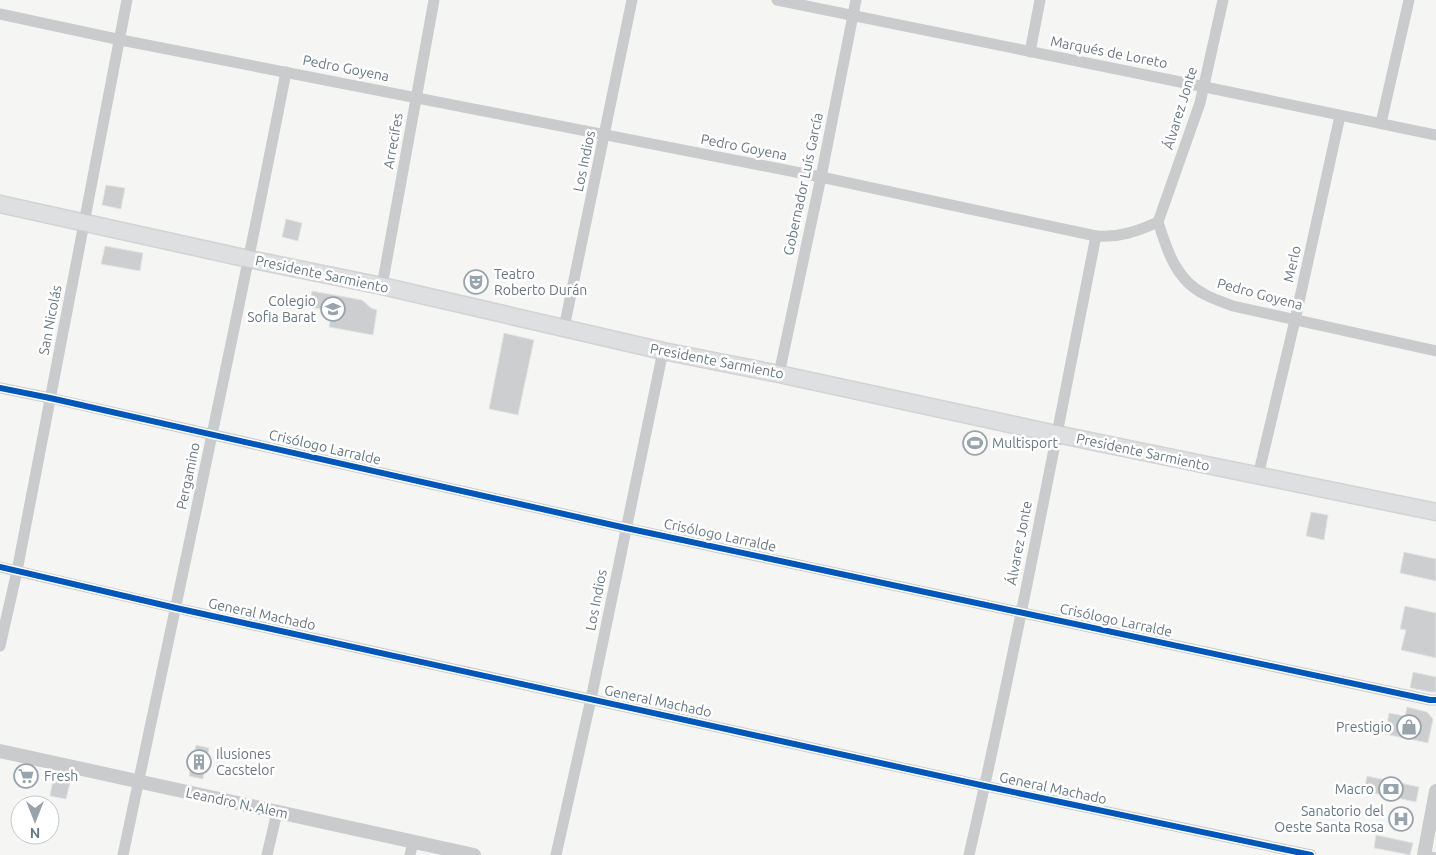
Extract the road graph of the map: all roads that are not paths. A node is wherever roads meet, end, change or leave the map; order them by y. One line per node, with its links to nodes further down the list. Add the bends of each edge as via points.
1 (128, 0): 11 (street, San Nicolás)
2 (434, 0): 15 (street, Arrecifes)
3 (632, 0): 18 (street, Los Indios)
4 (777, 0): 10 (street, Marqués de Loreto)
5 (856, 0): 10 (street, Gobernador Luís García)
6 (1040, 0): 12 (street)
7 (1223, 0): 14 (street, Álvarez Jonte)
8 (1409, 0): 17 (street)
9 (0, 14): 11 (street, Pedro Goyena)
10 (853, 15): 12 (street, Marqués de Loreto); 20 (street, Gobernador Luís García)
11 (121, 40): 13 (street, Pedro Goyena); 23 (street, San Nicolás)
12 (1030, 52): 14 (street, Marqués de Loreto)
13 (286, 72): 15 (street, Pedro Goyena); 25 (street, Pergamino)
14 (1205, 87): 16 (street, Marqués de Loreto); 22 (street, Álvarez Jonte)
15 (417, 97): 18 (street, Pedro Goyena); 26 (street, Arrecifes)
16 (1340, 116): 17 (street, Marqués de Loreto); 27 (street, Merlo)
17 (1382, 123): 19 (street, Marqués de Loreto)
18 (604, 135): 20 (street, Pedro Goyena); 28 (street, Los Indios)
19 (1436, 135)
20 (821, 177): 24 (street, Pedro Goyena); 31 (street, Gobernador Luís García)
21 (0, 204): 23 (main road, Presidente Sarmiento)
22 (1158, 222): 24 (street, Pedro Goyena, via 1130,233); 27 (street, Pedro Goyena, via 1175,267 1194,288 1233,306)
23 (85, 224): 25 (main road, Presidente Sarmiento); 33 (street, San Nicolás)
24 (1096, 236): 35 (street, Álvarez Jonte)
25 (249, 259): 26 (main road, Presidente Sarmiento); 34 (street, Pergamino)
26 (382, 286): 28 (main road, Presidente Sarmiento)
27 (1294, 320): 30 (street, Pedro Goyena); 36 (street, Merlo)
28 (564, 328): 29 (main road, Presidente Sarmiento)
29 (663, 351): 31 (main road, Presidente Sarmiento); 38 (street, Los Indios)
30 (1436, 351)
31 (779, 374): 35 (main road, Presidente Sarmiento)
32 (0, 388): 33 (street, Crisólogo Larralde)
33 (50, 398): 34 (street, Crisólogo Larralde); 40 (street, San Nicolás)
34 (212, 434): 38 (street, Crisólogo Larralde); 41 (street, Pergamino)
35 (1056, 434): 36 (main road, Presidente Sarmiento); 42 (street, Álvarez Jonte)
36 (1258, 476): 37 (main road, Presidente Sarmiento)
37 (1436, 512)
38 (626, 528): 42 (street, Crisólogo Larralde); 44 (street, Los Indios)
39 (0, 567): 40 (street, General Machado)
40 (17, 571): 41 (street, General Machado); 43 (street, San Nicolás)
41 (176, 608): 44 (street, General Machado); 47 (street, Pergamino)
42 (1021, 612): 45 (street, Crisólogo Larralde); 48 (street, Álvarez Jonte)
43 (0, 646)
44 (591, 699): 48 (street, General Machado); 57 (street, Los Indios)
45 (1436, 700)
46 (0, 751): 47 (street, Leandro N. Alem)
47 (138, 782): 50 (street, Leandro N. Alem); 54 (street, Pergamino)
48 (985, 786): 58 (street, Álvarez Jonte); 59 (street, General Machado)
49 (1436, 791): 51 (street)
50 (277, 812): 52 (street, Leandro N. Alem); 55 (street)
51 (1434, 816): 53 (street)
52 (411, 848): 56 (street, Leandro N. Alem)
53 (1428, 854)
54 (122, 855)
55 (267, 855)
56 (474, 855)
57 (556, 855)
58 (969, 855)
59 (1311, 855)

